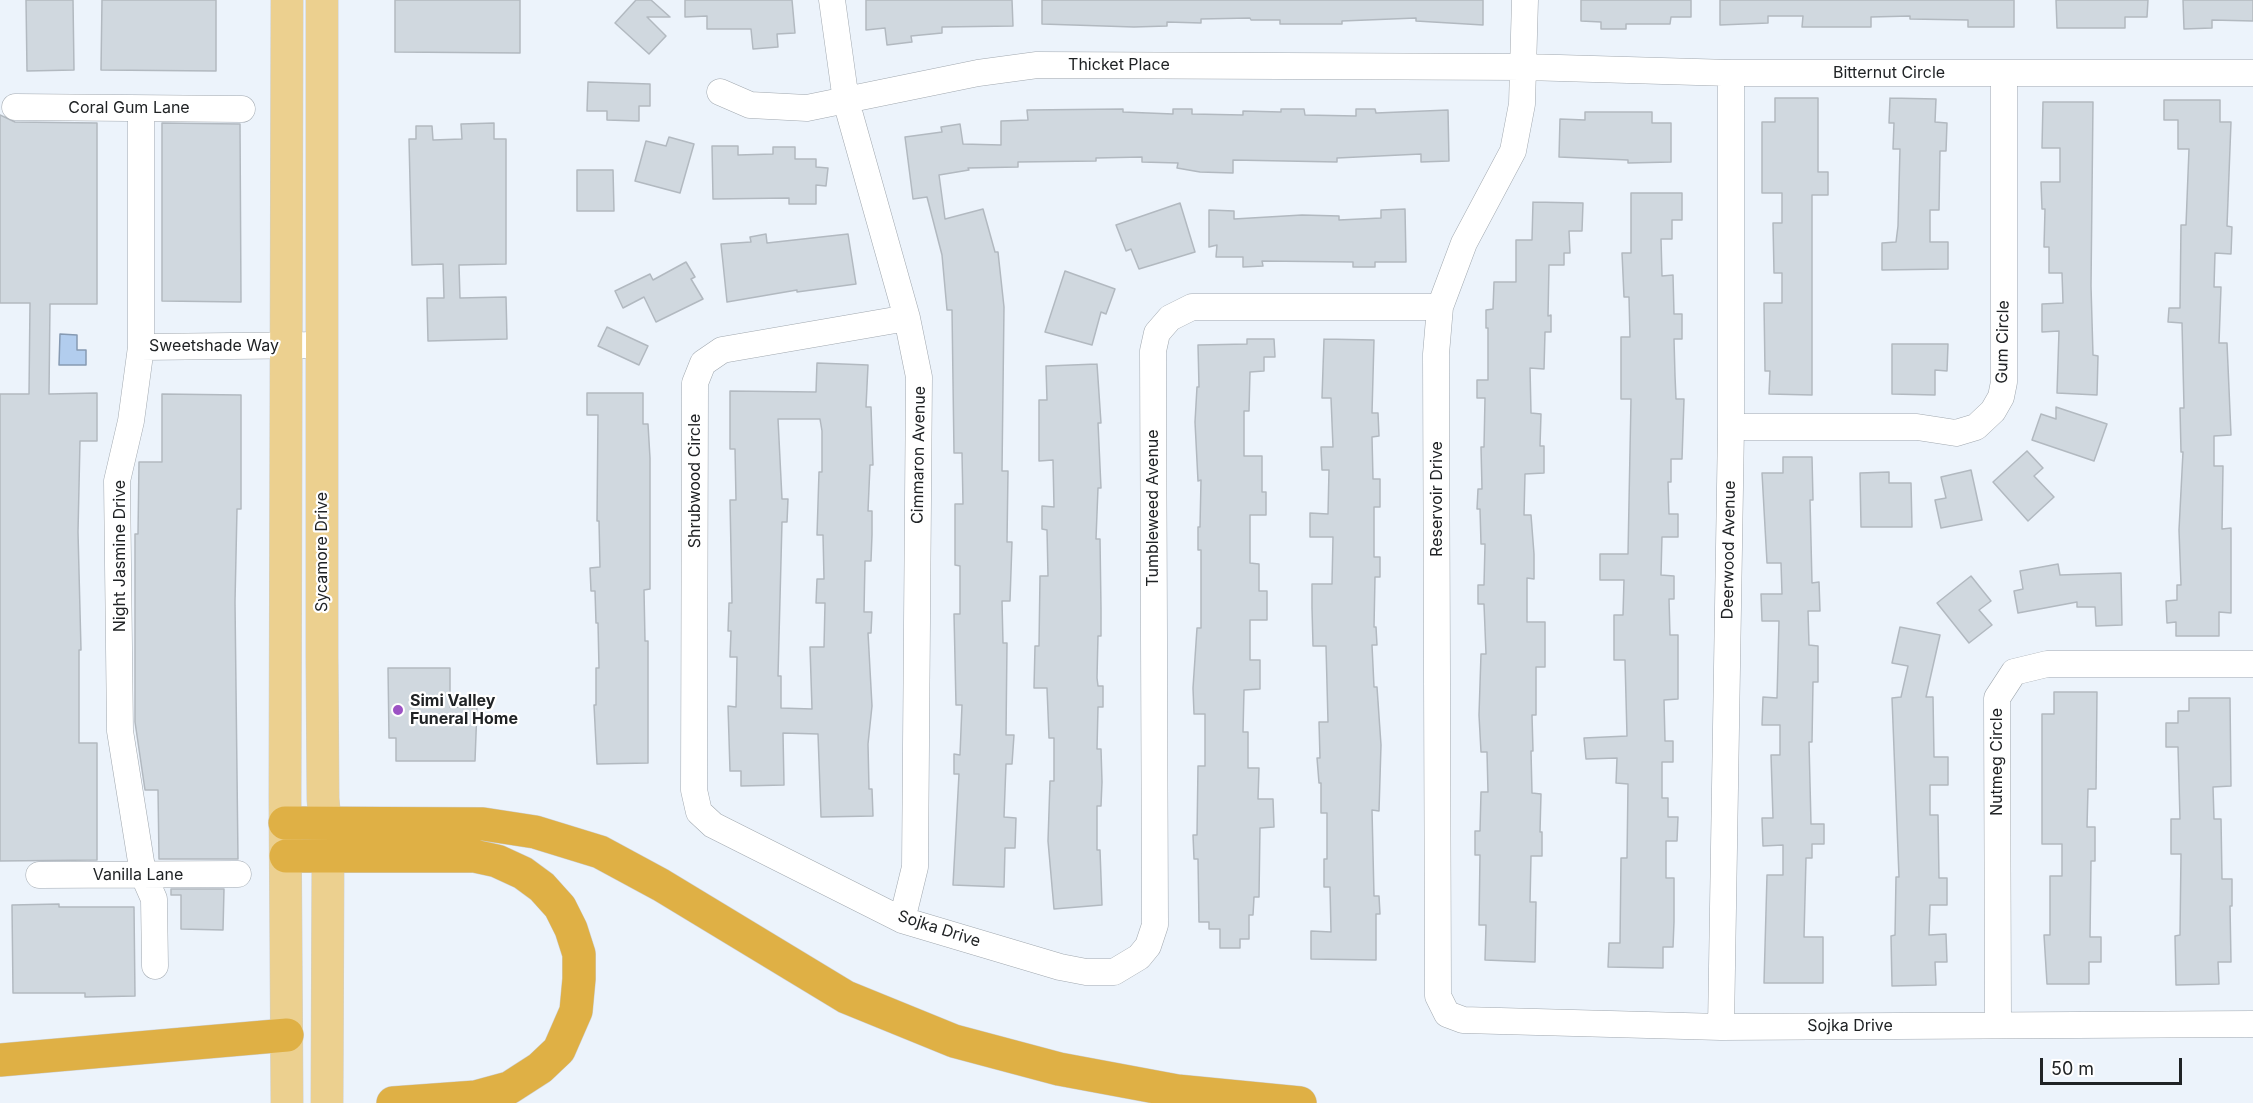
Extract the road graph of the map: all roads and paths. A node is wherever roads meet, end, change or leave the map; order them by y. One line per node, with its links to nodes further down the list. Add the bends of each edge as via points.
1 (287, 0): 16 (main road)
2 (322, 0): 17 (main road, Sycamore Drive)
3 (832, 0): 10 (street, Cimmaron Avenue)
4 (1525, 0): 5 (street, Reservoir Drive)
5 (1524, 68): 7 (street, Bitternut Circle); 10 (street, Thicket Place, via 1037,65); 14 (street, Reservoir Drive, via 1513,151 1464,243)
6 (2253, 72): 8 (street, Bitternut Circle)
7 (1731, 73): 8 (street, Bitternut Circle); 19 (street, Deerwood Avenue)
8 (2004, 73): 19 (street, Gum Circle, via 2004,382 1993,411 1976,427 1956,433 1917,427)
9 (720, 92): 10 (street, Thicket Place, via 750,105 776,108 807,108)
10 (846, 101): 15 (street, Cimmaron Avenue)
11 (15, 107): 12 (street, Coral Gum Lane)
12 (141, 109): 13 (street, Coral Gum Lane); 18 (street, Night Jasmine Drive)
13 (242, 109)
14 (1440, 307): 30 (street, Tumbleweed Avenue, via 1192,307 1170,318 1157,333 1153,351 1155,925 1148,946); 31 (street, Reservoir Drive, via 1438,996)
15 (907, 318): 21 (street, Shrubwood Circle, via 722,350 703,363 695,383 694,790); 28 (street, Cimmaron Avenue, via 920,377 915,867)
16 (287, 345): 17 (street, Sweetshade Way); 18 (street, Sweetshade Way); 22 (main road)
17 (322, 345): 23 (main road, Sycamore Drive)
18 (141, 347): 25 (street, Night Jasmine Drive, via 131,421 117,482 120,731)
19 (1731, 427): 34 (street, Deerwood Avenue)
20 (2253, 664): 32 (street, Nutmeg Circle, via 2047,664 2013,672 1997,698)
21 (699, 812): 28 (street, Sojka Drive, via 713,825)
22 (285, 823): 23 (highway); 24 (main road)
23 (326, 840): 24 (highway); 38 (main road, Sycamore Drive); 39 (highway, via 498,861 523,873 554,900 571,929 579,954 576,1011 559,1050 540,1068 509,1088 476,1097); 40 (highway, via 483,824 536,832 600,852 846,997 954,1041 1059,1069 1177,1091)
24 (286, 856): 35 (main road)
25 (143, 874): 26 (street, Vanilla Lane); 27 (street, Vanilla Lane); 29 (street, Night Jasmine Drive, via 154,899)
26 (238, 874)
27 (39, 875)
28 (902, 920): 30 (street, Sojka Drive, via 1086,972 1114,972)
29 (155, 966)
30 (1127, 966)
31 (1447, 1014): 34 (street, Sojka Drive, via 1463,1020)
32 (1998, 1024): 33 (street, Sojka Drive); 34 (street, Sojka Drive)
33 (2253, 1024)
34 (1721, 1027)
35 (287, 1035): 36 (highway); 37 (main road)
36 (0, 1060)
37 (287, 1103)
38 (327, 1103)
39 (393, 1103)
40 (1300, 1103)

